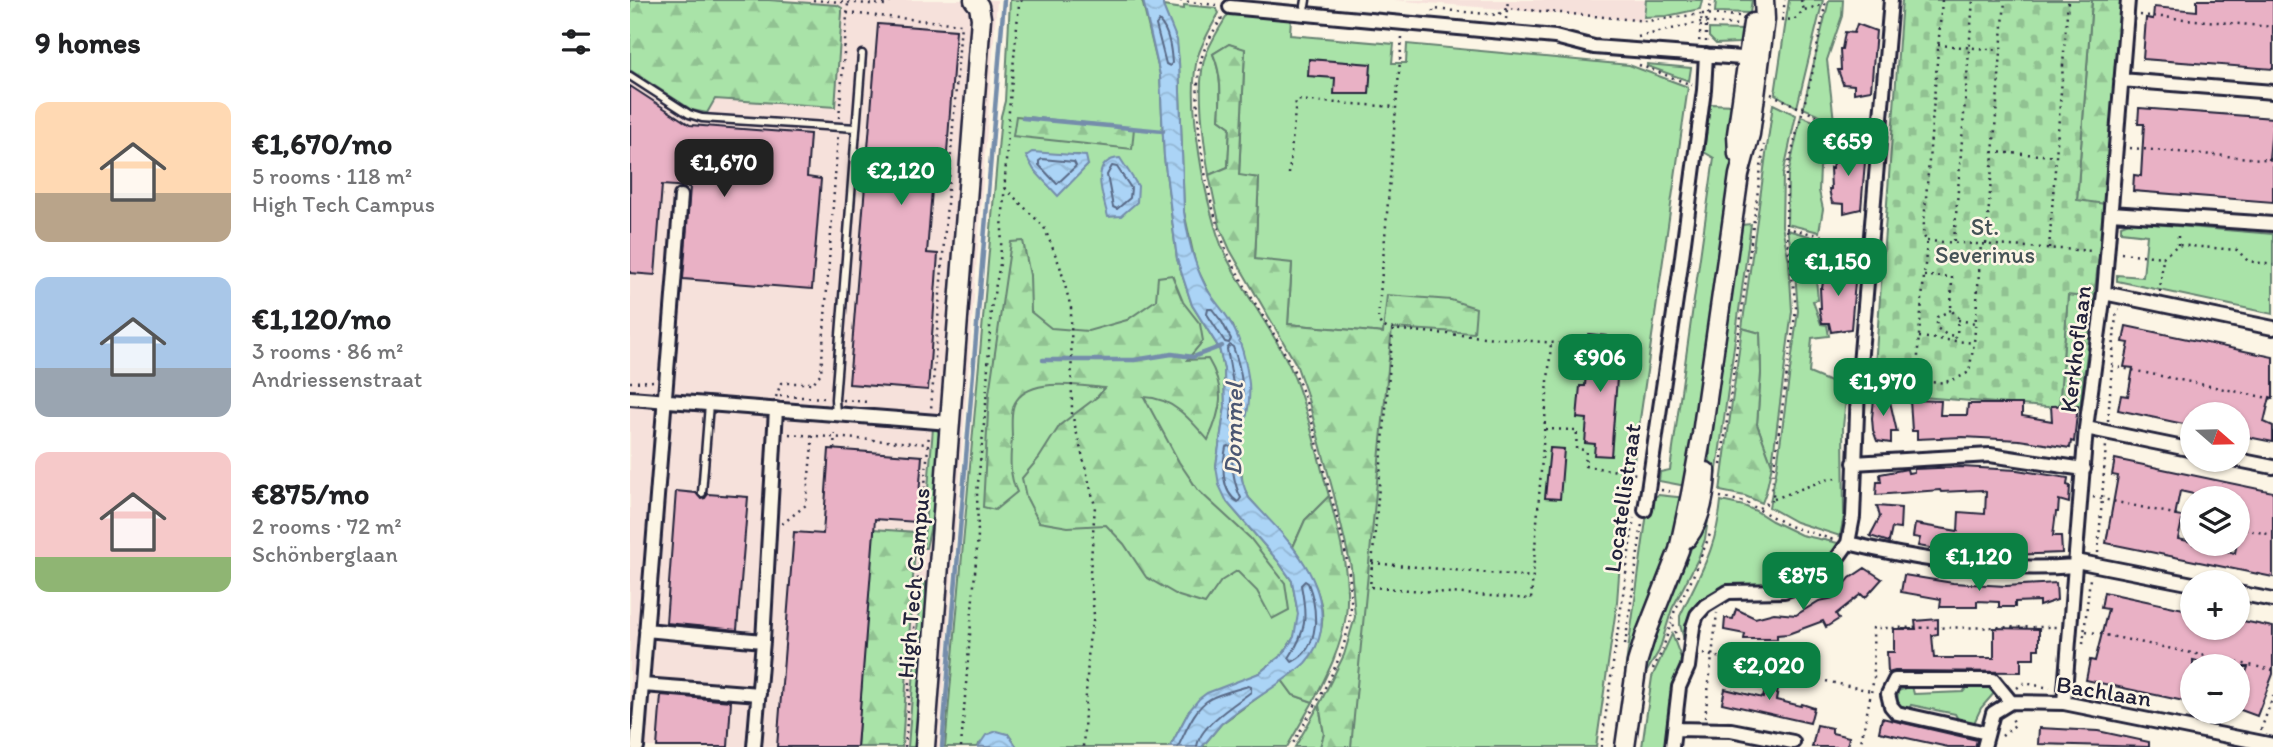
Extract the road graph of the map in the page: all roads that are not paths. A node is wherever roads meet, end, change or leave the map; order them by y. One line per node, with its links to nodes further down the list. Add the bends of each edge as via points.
1 (974, 0): 24 (main road, High Tech Campus, via 981,18)
2 (1762, 0): 8 (main road, via 1765,19)
3 (1891, 0): 29 (street)
4 (2128, 0): 10 (street, Kerkhoflaan)
5 (1230, 6): 7 (street, via 1555,37 1594,47)
6 (862, 54): 12 (lane)
7 (1702, 54): 8 (street); 32 (street, Locatellistraat, via 1704,90)
8 (1754, 58): 13 (main road, via 1737,134); 13 (main road, via 1763,93)
9 (630, 76): 12 (lane, via 688,114 702,118)
10 (2121, 80): 11 (street); 15 (street, Kerkhoflaan)
11 (2273, 92)
12 (856, 128): 23 (lane)
13 (1739, 176): 51 (main road, via 1702,434 1679,550 1637,663)
14 (681, 196): 20 (street)
15 (2111, 213): 16 (street); 17 (street, Kerkhoflaan)
16 (2273, 224)
17 (2104, 293): 18 (street); 25 (street, Kerkhoflaan)
18 (2273, 328)
19 (630, 398): 20 (street)
20 (664, 401): 21 (street); 38 (street)
21 (709, 404): 22 (street); 31 (lane)
22 (776, 409): 23 (street); 39 (street)
23 (836, 415): 24 (street)
24 (950, 423): 50 (main road, High Tech Campus)
25 (2086, 428): 26 (street); 30 (street, Kerkhoflaan)
26 (2180, 447)
27 (2250, 462): 28 (street)
28 (2273, 467)
29 (1854, 468): 30 (street, via 1990,455); 33 (street)
30 (2084, 469): 34 (street, Kerkhoflaan)
31 (702, 493)
32 (1640, 509)
33 (1848, 543): 34 (street, via 1941,561 2036,569); 44 (street, via 1811,582 1784,591 1728,592 1705,606 1693,627)
34 (2075, 563): 35 (street); 42 (street, Kerkhoflaan)
35 (2180, 582)
36 (2250, 595): 37 (street)
37 (2273, 600)
38 (646, 631): 39 (street); 40 (street)
39 (763, 641): 41 (street)
40 (643, 685): 41 (street); 48 (street)
41 (759, 694): 49 (street)
42 (2064, 703): 43 (street, Bachlaan); 47 (street, Bachlaan)
43 (2008, 704): 45 (street, via 1993,713); 45 (street, via 1993,680 1895,680 1888,694 1897,713)
44 (1674, 729): 46 (street, via 1731,730); 52 (street)
45 (1987, 733): 53 (street)
46 (1793, 742)
47 (2273, 745)
48 (637, 747)
49 (754, 747)
50 (925, 747)
51 (1625, 747)
52 (1672, 747)
53 (1984, 747)

